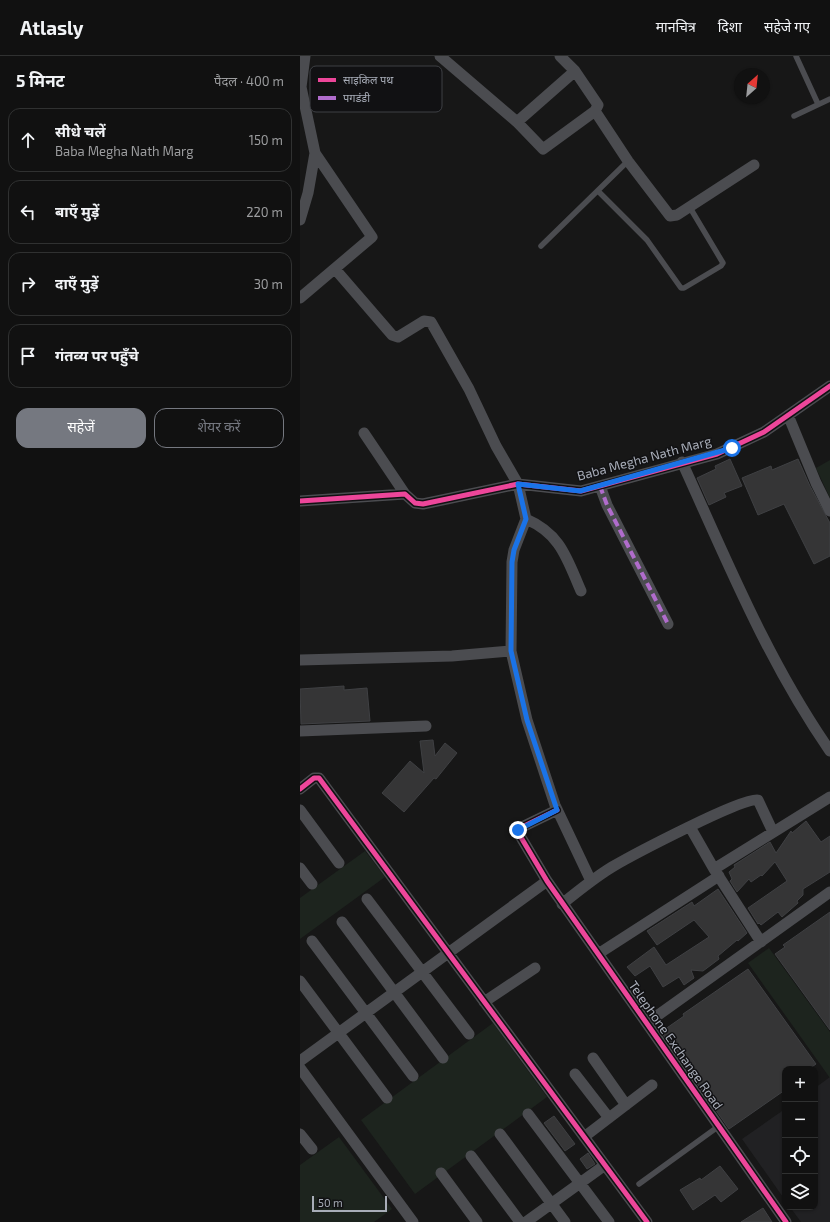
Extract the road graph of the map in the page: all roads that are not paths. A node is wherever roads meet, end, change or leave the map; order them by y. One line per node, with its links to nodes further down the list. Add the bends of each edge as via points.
1 (304, 56): 11 (street, via 301,87)
2 (440, 56): 10 (street)
3 (560, 56): 5 (street)
4 (796, 56): 7 (lane)
5 (575, 71): 8 (street, via 597,101 598,105); 10 (street)
6 (830, 99): 7 (lane)
7 (818, 104): 9 (lane)
8 (594, 111): 10 (street, via 543,148); 12 (street)
9 (794, 116)
10 (518, 122)
11 (315, 153): 16 (street); 18 (street, via 372,237)
12 (628, 161): 14 (lane); 15 (street, via 668,214 677,215)
13 (754, 165): 15 (street)
14 (598, 191): 15 (lane, via 647,240 680,288 684,288 723,263); 17 (lane)
15 (689, 206)
16 (300, 220)
17 (541, 246)
18 (335, 269): 19 (street); 24 (street, via 392,335 398,337 424,322 431,322)
19 (300, 298)
20 (830, 386): 21 (street, Baba Megha Nath Marg)
21 (788, 415): 23 (street, Baba Megha Nath Marg, via 764,432 732,448); 28 (street)
22 (364, 432): 26 (street)
23 (682, 462): 25 (street, Baba Megha Nath Marg); 36 (street, via 756,626 815,730)
24 (518, 484): 25 (street, Baba Megha Nath Marg, via 580,491); 26 (street, Baba Megha Nath Marg, via 423,504 415,503); 29 (street)
25 (600, 486): 31 (street)
26 (405, 494): 27 (street)
27 (300, 501)
28 (830, 510)
29 (526, 519): 30 (street, via 541,525 552,535 561,548); 32 (street, via 512,562)
30 (581, 591)
31 (668, 624)
32 (511, 651): 33 (street, via 452,656); 41 (street, via 527,720)
33 (300, 660)
34 (426, 726): 35 (street)
35 (300, 731)
36 (830, 751)
37 (300, 777): 38 (street)
38 (300, 788): 56 (street, via 314,778 319,778)
39 (830, 797): 43 (street)
40 (300, 810): 44 (street)
41 (557, 810): 47 (street, Telephone Exchange Road, via 518,830); 48 (street)
42 (690, 827): 43 (street, via 721,810 755,798); 46 (street); 48 (street, via 612,867)
43 (773, 832): 46 (street)
44 (339, 863)
45 (300, 868): 49 (street)
46 (717, 872): 55 (street); 57 (street)
47 (547, 881): 52 (street, Telephone Exchange Road); 56 (street)
48 (591, 881): 52 (street)
49 (312, 884)
50 (830, 892): 55 (street)
51 (367, 899): 59 (street)
52 (562, 904): 57 (street, Telephone Exchange Road)
53 (342, 922): 61 (street)
54 (312, 940): 63 (street)
55 (761, 942): 64 (street)
56 (448, 954): 59 (street); 62 (street)
57 (598, 954): 64 (street, Telephone Exchange Road)
58 (535, 968): 62 (street)
59 (422, 972): 61 (street); 66 (street)
60 (300, 981): 65 (street)
61 (394, 992): 63 (street); 67 (street)
62 (484, 1002): 81 (street)
63 (366, 1013): 65 (street); 72 (street)
64 (647, 1023): 78 (street, Telephone Exchange Road)
65 (338, 1033): 69 (street); 74 (street)
66 (469, 1034)
67 (443, 1058)
68 (593, 1058): 75 (street)
69 (300, 1061)
70 (300, 1068): 89 (street)
71 (575, 1074): 77 (street)
72 (413, 1076)
73 (652, 1085): 75 (street)
74 (387, 1098)
75 (626, 1106): 77 (street)
76 (528, 1114): 86 (street)
77 (609, 1118): 81 (street)
78 (719, 1126): 87 (lane); 96 (street, Telephone Exchange Road)
79 (300, 1134): 82 (street)
80 (500, 1134): 88 (street)
81 (584, 1137): 84 (street)
82 (312, 1150)
83 (471, 1156): 91 (street)
84 (605, 1165): 86 (street); 95 (street)
85 (441, 1173): 90 (street)
86 (580, 1183): 88 (street); 94 (street)
87 (639, 1184)
88 (551, 1204): 92 (street); 93 (street)
89 (414, 1222)
90 (477, 1222)
91 (520, 1222)
92 (526, 1222)
93 (565, 1222)
94 (609, 1222)
95 (647, 1222)
96 (786, 1222)

